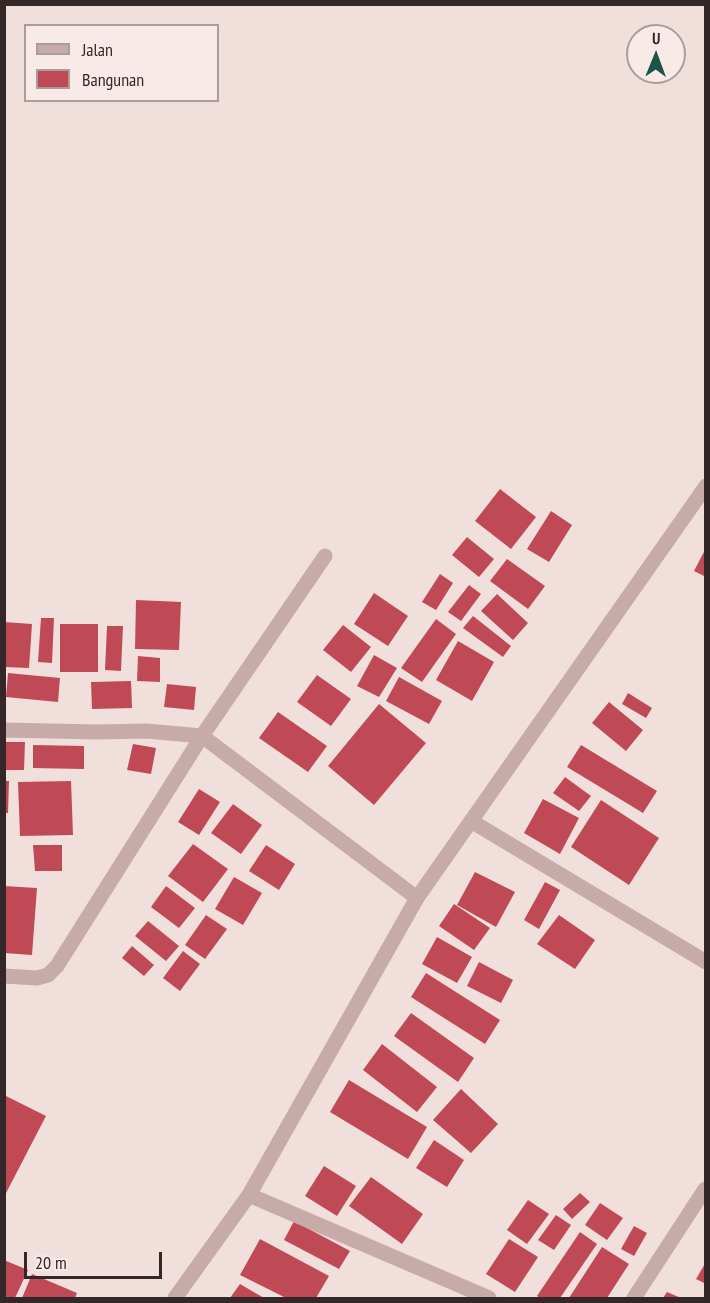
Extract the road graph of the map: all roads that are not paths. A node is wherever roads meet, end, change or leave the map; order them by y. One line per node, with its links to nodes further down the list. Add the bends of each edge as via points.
1 (705, 486): 5 (street)
2 (325, 556): 4 (street)
3 (4, 730): 4 (street, via 146,731)
4 (202, 736): 6 (street); 8 (street, via 57,966 48,975 37,978)
5 (471, 821): 6 (street); 7 (street)
6 (417, 898): 10 (street)
7 (705, 962)
8 (4, 976)
9 (705, 1190): 13 (street)
10 (249, 1195): 11 (street); 12 (street)
11 (175, 1299)
12 (489, 1299)
13 (634, 1299)

